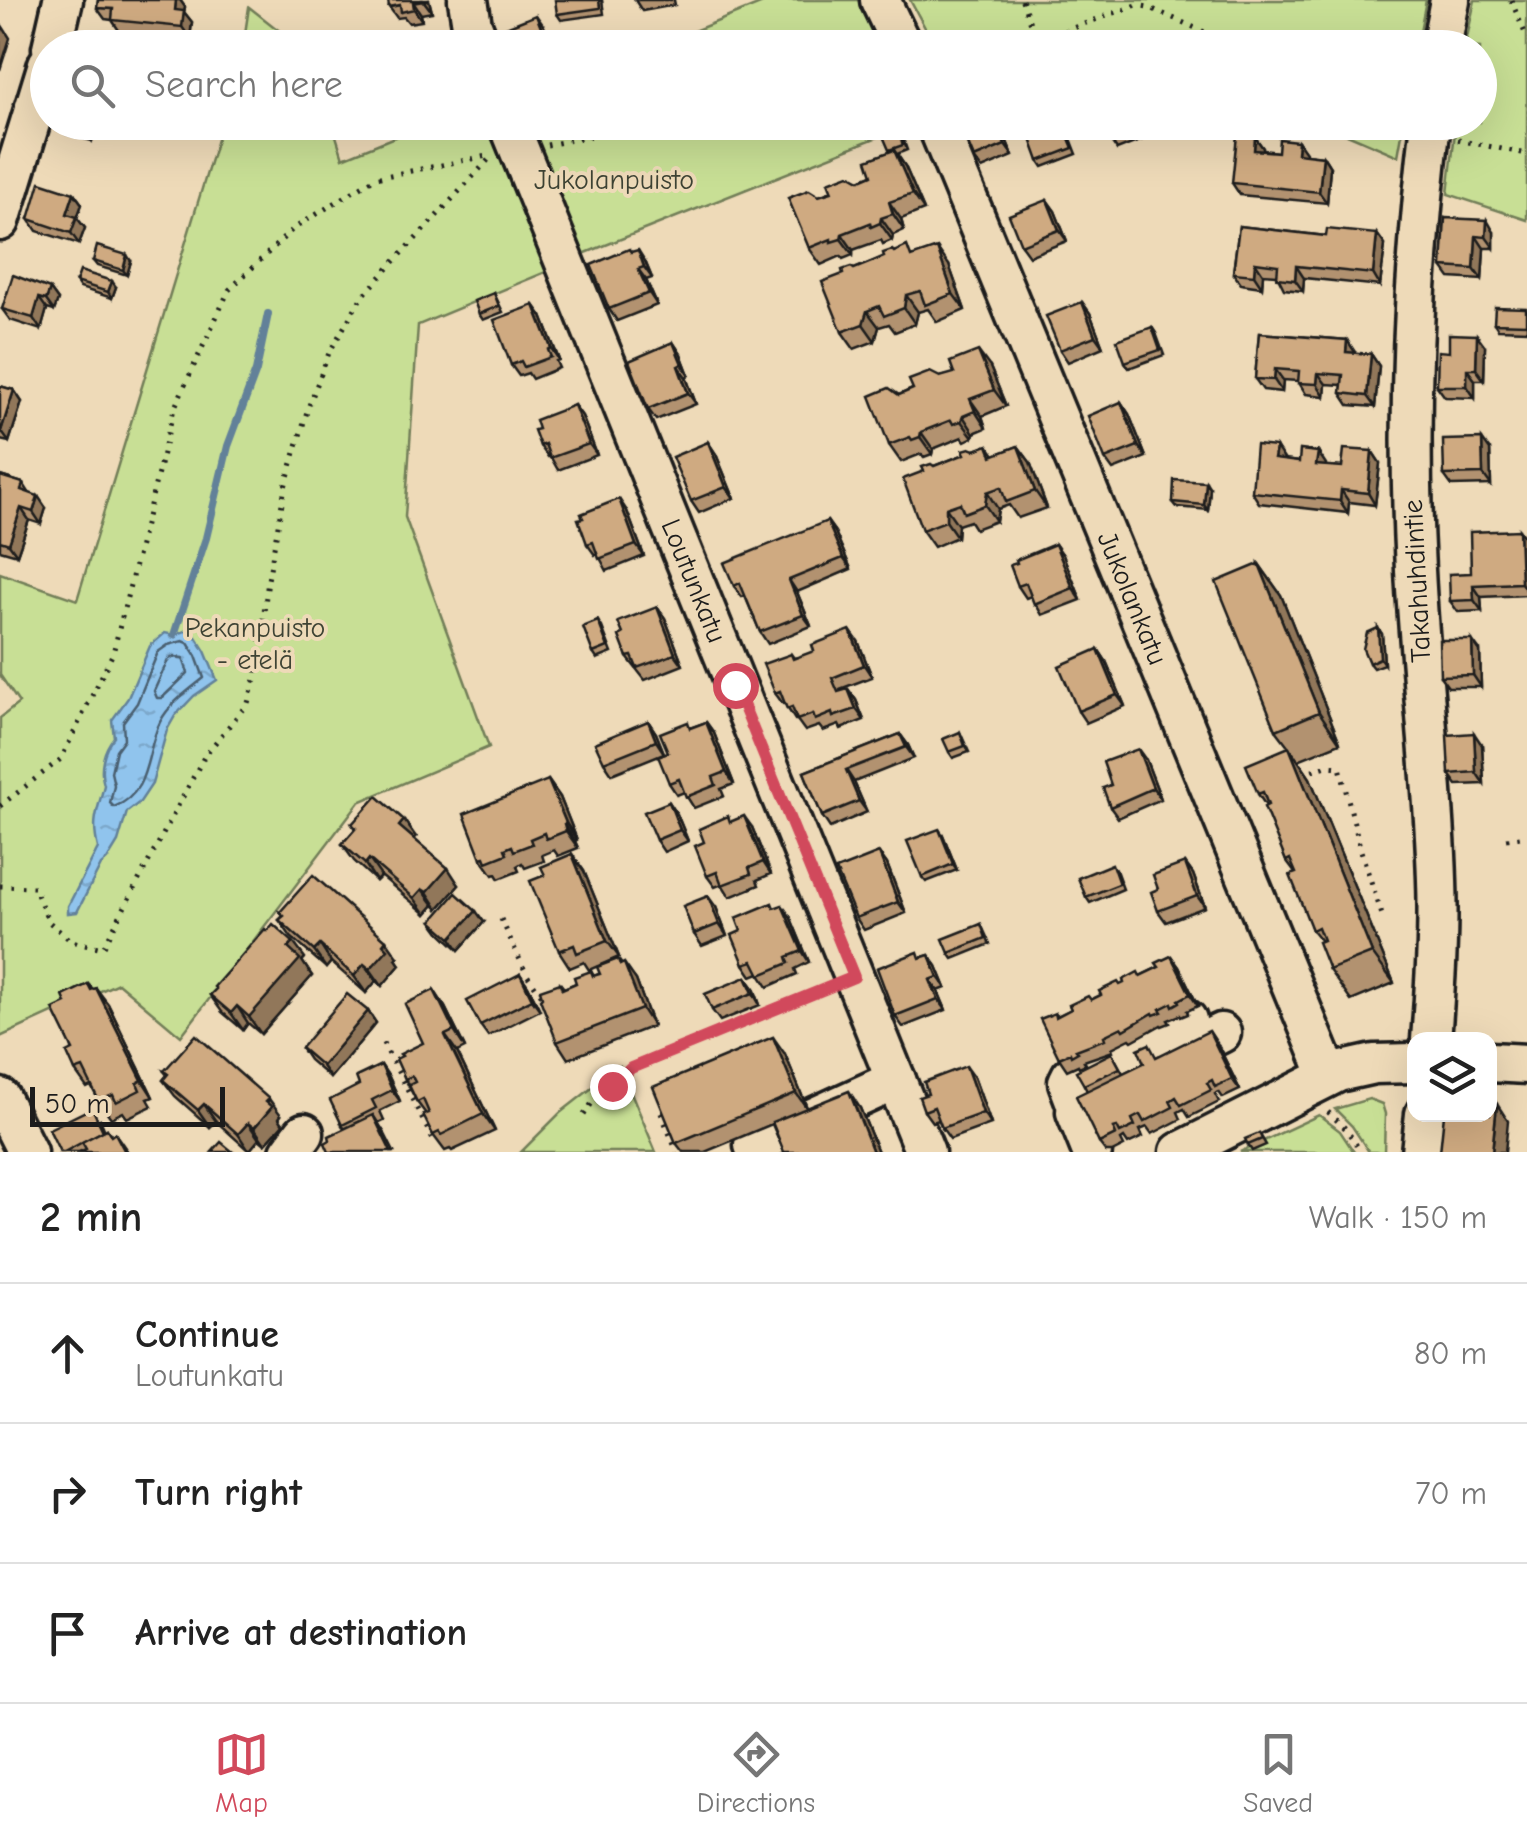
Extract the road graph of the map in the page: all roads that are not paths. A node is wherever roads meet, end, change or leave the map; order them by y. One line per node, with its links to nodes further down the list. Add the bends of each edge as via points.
1 (63, 0): 5 (street)
2 (468, 0): 6 (street)
3 (880, 0): 7 (street)
4 (1450, 0): 8 (street)
5 (56, 30)
6 (474, 30)
7 (895, 30)
8 (1444, 30)
9 (30, 123): 13 (street)
10 (943, 140): 20 (street, Jukolankatu)
11 (1430, 140): 15 (street, Takahuhdintie, via 1410,423 1437,882)
12 (507, 143): 19 (street, Loutunkatu)
13 (0, 221)
14 (1204, 1027): 26 (street, via 1175,1056 1160,1046 1144,1048 1138,1073 1076,1106)
15 (1431, 1032)
16 (1497, 1062): 18 (street)
17 (1407, 1063): 20 (street, via 1363,1066)
18 (1527, 1064)
19 (896, 1080): 24 (street, via 754,1145); 25 (street, Loutunkatu)
20 (1325, 1092): 27 (street, via 1308,1089)
21 (0, 1098): 23 (street)
22 (1424, 1122): 28 (street)
23 (26, 1152)
24 (757, 1152)
25 (925, 1152)
26 (1092, 1152)
27 (1180, 1152)
28 (1421, 1152)

